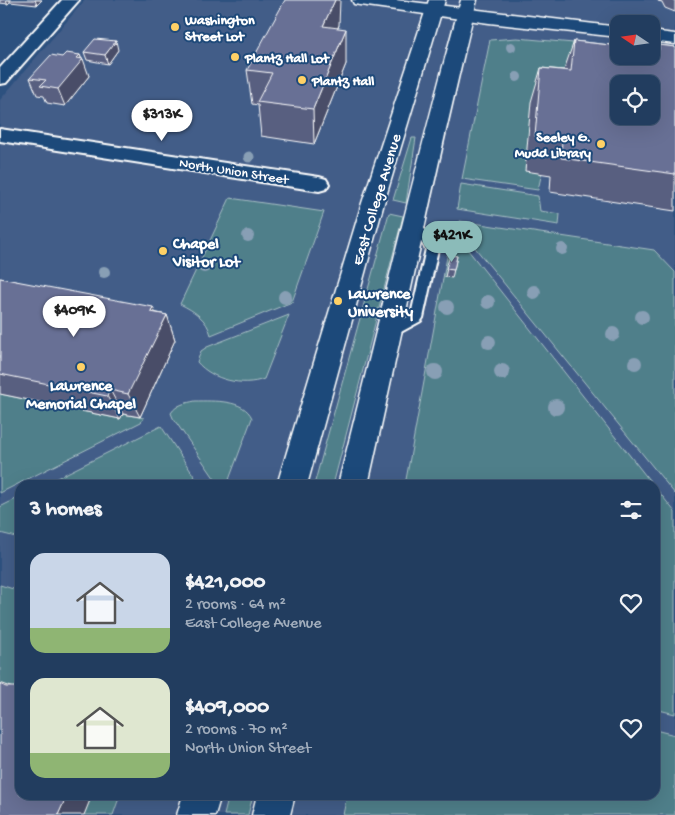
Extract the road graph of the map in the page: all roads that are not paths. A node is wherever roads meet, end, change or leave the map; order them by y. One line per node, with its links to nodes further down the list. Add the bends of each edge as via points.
1 (71, 0): 10 (street)
2 (360, 0): 3 (main road)
3 (436, 5): 4 (main road); 13 (main road, East College Avenue, via 373,204)
4 (467, 7): 5 (main road); 14 (main road, via 434,132)
5 (610, 31)
6 (660, 37): 7 (main road)
7 (675, 39)
8 (660, 58): 9 (lane)
9 (659, 75)
10 (0, 79)
11 (0, 135): 12 (street, North Union Street)
12 (319, 184)
13 (293, 480)
14 (354, 480)
15 (200, 800): 17 (main road)
16 (275, 800): 18 (main road)
17 (196, 815)
18 (271, 815)

